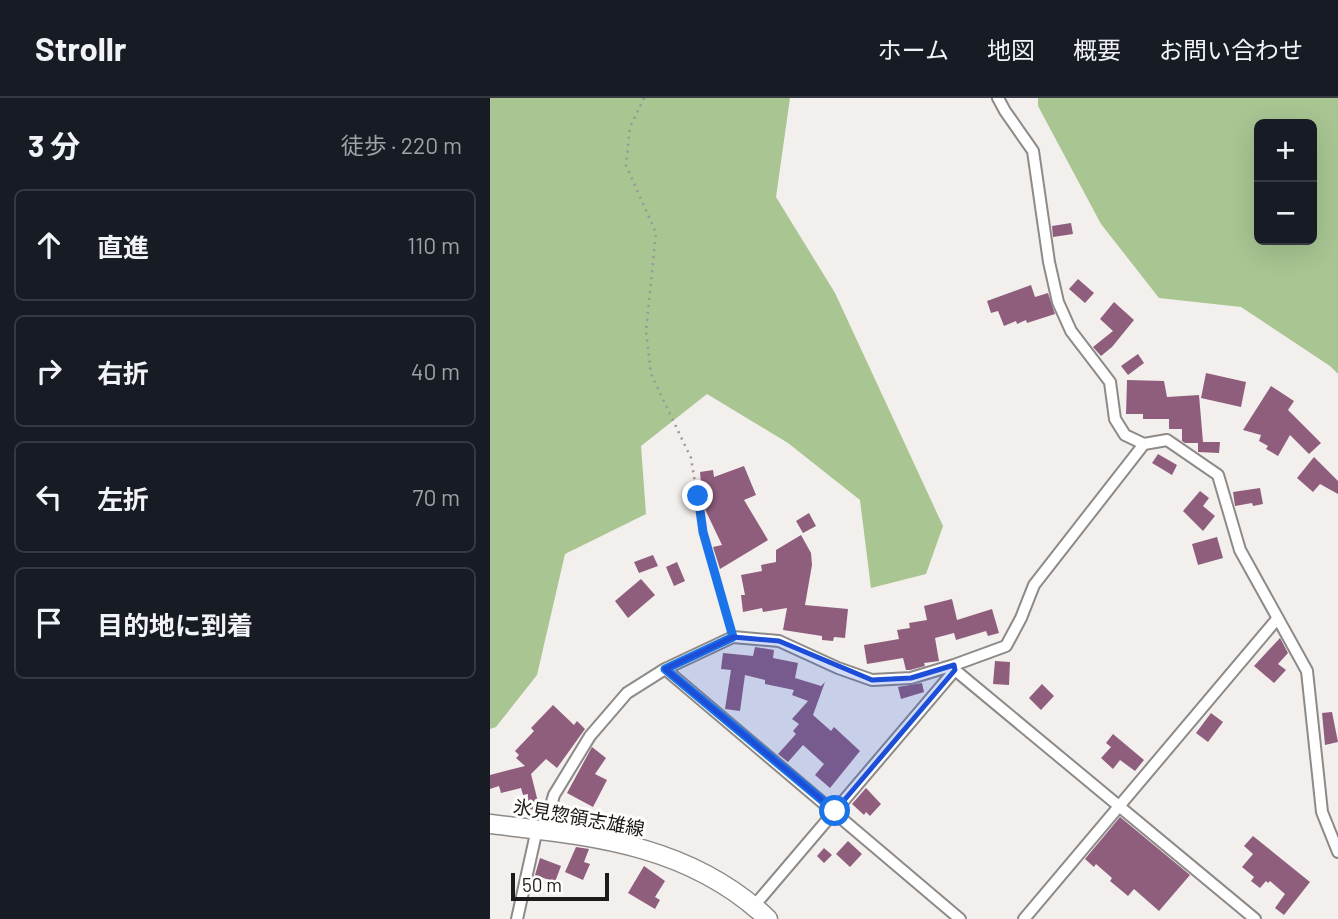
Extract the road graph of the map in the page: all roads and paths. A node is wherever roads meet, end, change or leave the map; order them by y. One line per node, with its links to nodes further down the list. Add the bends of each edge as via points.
1 (644, 98): 5 (path, via 630,127 626,164 656,233 646,331 651,374 691,458 703,532)
2 (998, 98): 3 (street, via 1033,150 1058,302 1071,331 1110,382 1115,419 1125,435)
3 (1144, 444): 4 (street, via 1167,440 1218,475 1240,550); 6 (street, via 1034,585 1006,646)
4 (1277, 619): 8 (street); 12 (street, via 1307,671 1322,812)
5 (733, 637): 6 (street, via 779,641 872,680 911,678); 7 (street)
6 (955, 668): 8 (street); 9 (street)
7 (665, 669): 9 (street); 11 (street, via 627,693 590,736)
8 (1119, 804): 16 (street); 17 (street)
9 (835, 811): 13 (street); 15 (street)
10 (490, 824): 11 (main road, 氷見惣領志雄線)
11 (540, 830): 13 (main road, 氷見惣領志雄線, via 656,851 697,868); 14 (street)
12 (1338, 852)
13 (761, 913)
14 (517, 919)
15 (960, 919)
16 (1024, 919)
17 (1255, 919)

